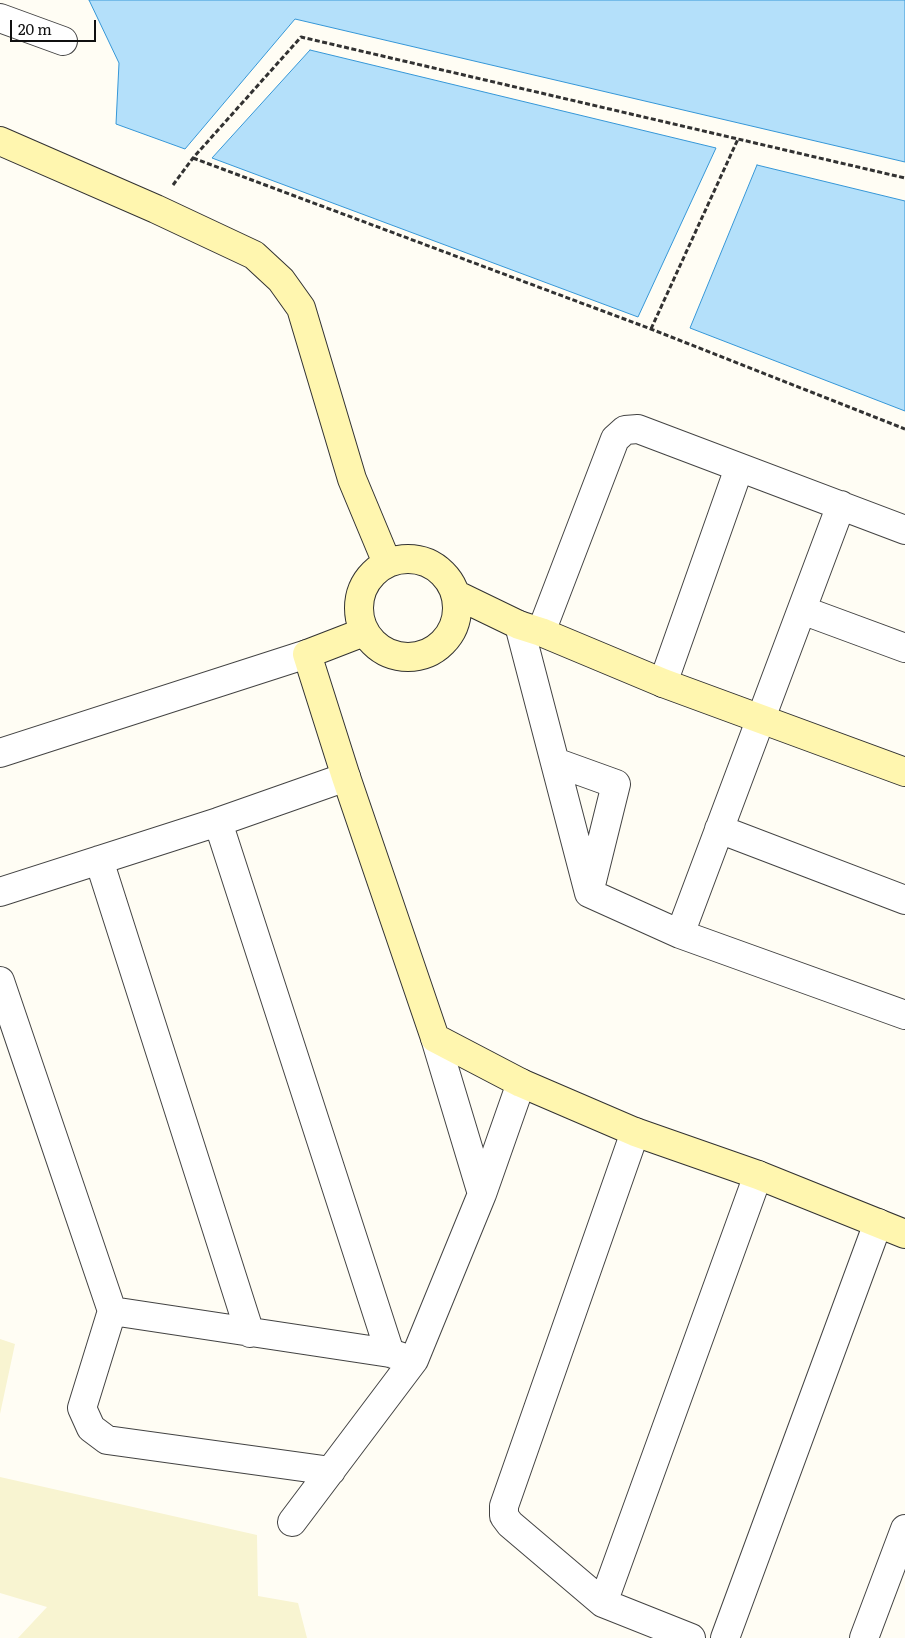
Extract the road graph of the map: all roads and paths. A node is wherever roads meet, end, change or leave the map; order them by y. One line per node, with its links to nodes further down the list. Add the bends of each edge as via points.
1 (0, 18): 2 (street)
2 (63, 41)
3 (738, 139): 5 (path, via 301,37); 6 (path); 8 (path)
4 (0, 141): 7 (street)
5 (193, 158): 7 (path); 8 (path)
6 (905, 178)
7 (156, 209): 13 (street, via 254,255 281,280 302,308 352,479)
8 (651, 329): 9 (path)
9 (905, 429)
10 (739, 468): 11 (street); 16 (street, via 638,429 625,430 615,439); 20 (street)
11 (841, 505): 12 (street); 15 (street)
12 (905, 530)
13 (387, 563): 14 (street, via 402,559 419,560 434,566 447,577); 17 (street, via 374,573 361,593 359,617)
14 (457, 595): 16 (street); 17 (street, via 455,624 447,639 419,657 403,658 388,654 374,645)
15 (802, 610): 18 (street); 21 (street)
16 (530, 629): 20 (street); 23 (street)
17 (364, 632): 19 (street)
18 (905, 648)
19 (307, 654): 22 (street); 25 (street)
20 (663, 683): 21 (street)
21 (761, 719): 24 (street); 27 (street)
22 (0, 753)
23 (555, 762): 30 (street); 30 (street, via 616,784)
24 (905, 772)
25 (346, 777): 26 (street); 35 (street)
26 (218, 822): 28 (street); 44 (street)
27 (719, 829): 31 (street); 32 (street)
28 (99, 860): 29 (street); 43 (street)
29 (0, 892)
30 (589, 893): 32 (street)
31 (905, 900)
32 (680, 934): 34 (street)
33 (0, 980): 42 (street)
34 (905, 1015)
35 (435, 1038): 36 (street); 39 (street)
36 (522, 1083): 37 (street); 39 (street)
37 (635, 1132): 38 (street); 48 (street, via 504,1506 504,1516 510,1524)
38 (758, 1174): 40 (street); 48 (street)
39 (482, 1194): 44 (street)
40 (878, 1223): 41 (street); 50 (street)
41 (905, 1234)
42 (112, 1311): 43 (street); 45 (street, via 82,1408 91,1428 107,1440)
43 (250, 1333): 44 (street)
44 (402, 1357): 45 (street)
45 (331, 1471): 46 (street)
46 (292, 1522)
47 (905, 1529): 51 (street)
48 (603, 1603): 49 (street)
49 (691, 1638)
50 (725, 1638)
51 (864, 1638)

